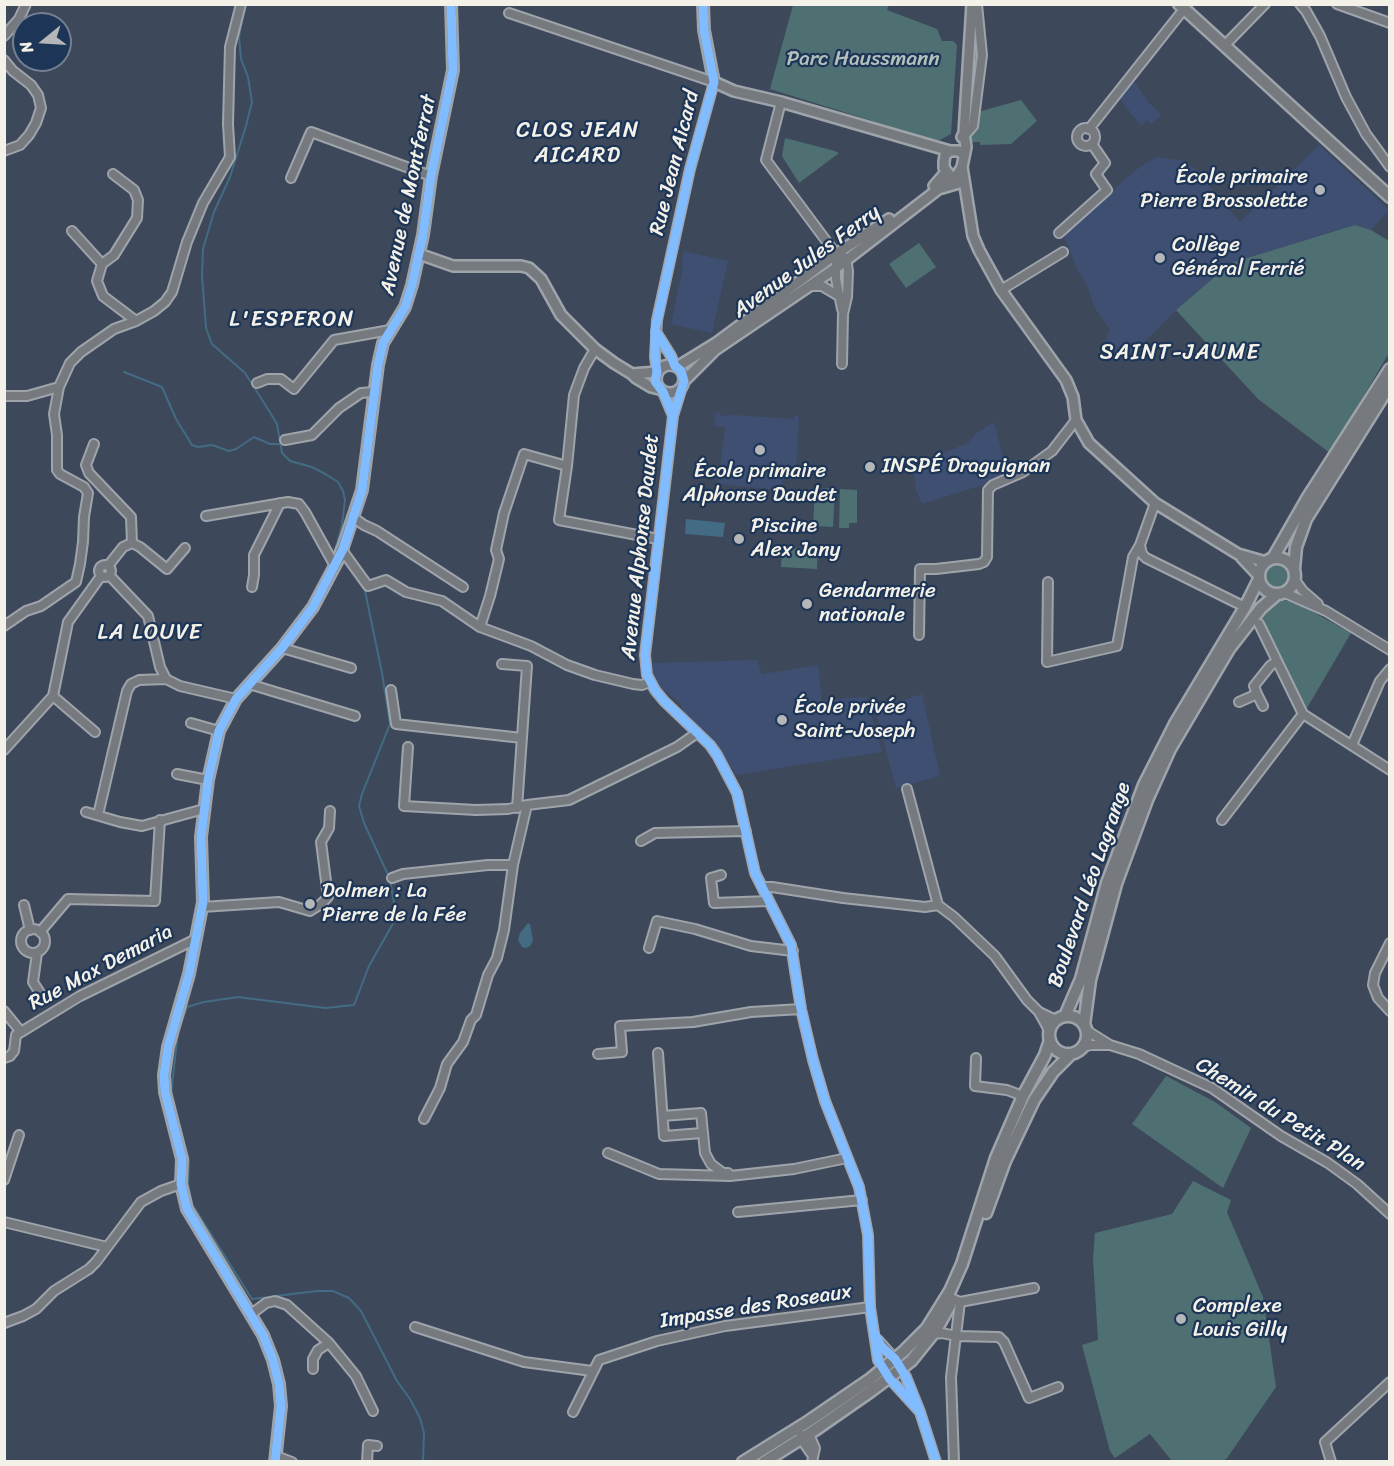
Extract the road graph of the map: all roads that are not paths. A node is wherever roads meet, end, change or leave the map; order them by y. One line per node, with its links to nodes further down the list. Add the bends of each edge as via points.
1 (26, 4): 13 (street)
2 (241, 4): 46 (street, via 230,46 230,157 203,203 172,292 154,311)
3 (451, 4): 29 (street, Avenue de Montferrat, via 453,70)
4 (703, 4): 16 (street, Rue Jean Aicard)
5 (972, 4): 19 (street)
6 (977, 4): 19 (street, via 982,55 973,126)
7 (1265, 4): 14 (street)
8 (1300, 4): 27 (street, via 1320,36 1366,134)
9 (1337, 4): 12 (street)
10 (1182, 7): 14 (main road); 18 (street)
11 (509, 13): 16 (street)
12 (1389, 23)
13 (4, 36)
14 (1224, 46): 33 (main road)
15 (4, 60): 23 (street, via 31,85 40,108 29,135 20,145)
16 (714, 82): 17 (street); 48 (street, Rue Jean Aicard, via 690,169)
17 (781, 102): 20 (street); 38 (street, via 766,159)
18 (1089, 129): 21 (street, via 1094,136); 21 (street, via 1081,129 1077,140 1083,146)
19 (964, 134): 22 (street); 24 (street)
20 (915, 141): 22 (street); 25 (street)
21 (1092, 144): 35 (street, via 1105,163 1096,174 1107,190)
22 (952, 150): 24 (street); 25 (street)
23 (4, 151)
24 (964, 155): 26 (street)
25 (944, 159): 30 (street)
26 (962, 167): 30 (street); 32 (street)
27 (1389, 167)
28 (112, 174): 40 (street, via 134,190 137,218 114,255)
29 (431, 176): 31 (street, via 310,132); 37 (street, Avenue de Montferrat)
30 (954, 177): 32 (street); 38 (street, Avenue Jules Ferry, via 936,185); 39 (street, Avenue Jules Ferry)
31 (291, 178)
32 (967, 196): 43 (street, via 979,250)
33 (1389, 197)
34 (72, 231): 40 (street)
35 (1059, 233)
36 (1063, 252): 43 (street)
37 (419, 254): 47 (street, Avenue de Montferrat, via 405,307); 49 (street, via 453,266 529,268 541,279 561,315)
38 (836, 254): 39 (street); 41 (street); 51 (street, Avenue Jules Ferry)
39 (846, 258): 41 (street, Avenue Jules Ferry); 45 (street, via 847,297)
40 (102, 264): 46 (street, via 97,281 99,290)
41 (836, 268): 42 (street, Avenue Jules Ferry); 44 (street)
42 (809, 286): 44 (street, via 822,286); 58 (street, Avenue Jules Ferry, via 716,350)
43 (1001, 290): 65 (street, via 1066,380)
44 (839, 296): 45 (street)
45 (843, 314): 52 (street)
46 (136, 321): 60 (street, via 114,329 81,352 70,363)
47 (390, 330): 57 (street, via 334,340 294,389 281,379); 62 (street, Avenue de Montferrat, via 382,347)
48 (656, 330): 50 (street); 55 (street, Rue Jean Aicard)
49 (595, 349): 56 (street); 68 (street, via 574,395)
50 (671, 356): 51 (street); 53 (street)
51 (687, 360): 53 (street, Avenue Jules Ferry)
52 (842, 364)
53 (676, 366): 55 (street, via 665,366); 58 (street)
54 (1389, 369): 79 (main road)
55 (657, 372): 56 (street); 61 (street, via 655,381)
56 (632, 374): 61 (street)
57 (257, 383)
58 (683, 384): 61 (street, via 674,393); 64 (street, Avenue Alphonse Daudet)
59 (1389, 385): 80 (main road, via 1306,519 1296,547)
60 (59, 387): 63 (street, via 27,396); 90 (street, via 54,414 57,470 88,493 76,582)
61 (661, 391): 64 (street, Avenue Alphonse Daudet)
62 (374, 392): 66 (street, via 362,393 339,408 312,435); 72 (street, Avenue de Montferrat, via 362,490)
63 (4, 396)
64 (674, 416): 73 (street, Avenue Alphonse Daudet)
65 (1076, 420): 70 (street, via 1089,443); 92 (street, via 1052,451 988,490 984,562 920,569)
66 (285, 440)
67 (94, 444): 74 (street, via 86,465 89,473 131,517)
68 (567, 466): 73 (street, via 559,520); 91 (street, via 524,454 504,513 496,550 499,559)
69 (280, 503): 71 (street); 78 (street, via 293,502 303,507); 84 (street, via 254,555)
70 (1155, 503): 75 (street); 77 (street)
71 (206, 516)
72 (354, 518): 78 (street, Avenue de Montferrat); 85 (street)
73 (658, 539): 100 (street, Avenue Alphonse Daudet, via 645,655)
74 (132, 543): 76 (street, via 167,569); 81 (street, via 123,547)
75 (1140, 545): 83 (street, via 1133,556 1116,646 1047,662); 87 (street, via 1146,558)
76 (185, 548)
77 (1238, 554): 79 (street); 82 (street)
78 (339, 556): 91 (street, via 368,586 386,580 406,592 442,601); 93 (street, Avenue de Montferrat, via 313,607)
79 (1269, 560): 80 (main road, via 1285,560); 82 (main road, via 1261,567)
80 (1294, 574): 86 (main road, via 1293,585); 88 (street, via 1303,591)
81 (105, 576): 99 (street, via 148,616); 104 (street, via 68,622)
82 (1259, 578): 86 (main road, via 1264,590); 87 (main road, Boulevard Léo Lagrange)
83 (1048, 582)
84 (252, 587)
85 (463, 587)
86 (1281, 594): 88 (street); 153 (main road, Boulevard Léo Lagrange, via 1261,608 1229,649 1170,749 1127,849 1090,980)
87 (1245, 607): 152 (main road, Boulevard Léo Lagrange, via 1151,768 1110,874 1081,979)
88 (1326, 611): 94 (street)
89 (1259, 624): 95 (street)
90 (4, 626)
91 (480, 627): 100 (street, via 595,675 642,685)
92 (919, 634)
93 (282, 648): 97 (street); 101 (street, Avenue de Montferrat)
94 (1389, 650)
95 (1277, 660): 103 (street, via 1254,686); 108 (street)
96 (502, 664): 114 (street, via 527,666)
97 (351, 668)
98 (1389, 669): 115 (street)
99 (166, 679): 105 (street); 127 (street, via 139,680 127,691)
100 (650, 682): 113 (street, Avenue Alphonse Daudet)
101 (249, 684): 105 (street, Avenue de Montferrat); 109 (street)
102 (391, 690): 114 (street, via 396,724)
103 (1257, 694): 106 (street); 107 (street)
104 (53, 696): 112 (street); 117 (street)
105 (236, 699): 111 (street, Avenue de Montferrat)
106 (1239, 702)
107 (1263, 706)
108 (1303, 714): 115 (street); 129 (street)
109 (356, 716)
110 (191, 723): 111 (street)
111 (219, 731): 120 (street, Avenue de Montferrat)
112 (95, 732)
113 (697, 733): 122 (street, via 677,747 569,800); 130 (street, Avenue Alphonse Daudet, via 717,755 732,781)
114 (522, 738): 123 (street)
115 (1352, 745): 118 (street)
116 (408, 747): 123 (street, via 404,806)
117 (4, 750)
118 (1389, 770)
119 (177, 774): 120 (street)
120 (208, 780): 124 (street, Avenue de Montferrat)
121 (907, 789): 138 (street)
122 (527, 805): 123 (street); 132 (street)
123 (517, 808)
124 (204, 809): 128 (street); 139 (street, Avenue de Montferrat)
125 (330, 811): 139 (street, via 329,828 321,842 328,897 321,904 310,911 279,902)
126 (86, 812): 127 (street)
127 (98, 815): 128 (street, via 142,826)
128 (160, 820): 141 (street, via 155,901 68,899)
129 (1222, 820)
130 (746, 831): 131 (street, via 655,833); 135 (street, Avenue Alphonse Daudet)
131 (641, 841)
132 (513, 865): 134 (street); 165 (street, via 497,958 476,1015 447,1064)
133 (721, 875): 136 (street, via 711,878 714,903)
134 (392, 878)
135 (762, 887): 136 (street, Avenue Alphonse Daudet); 138 (street)
136 (769, 901): 145 (street, Avenue Alphonse Daudet)
137 (24, 905): 140 (street)
138 (938, 905): 151 (street, via 995,956)
139 (202, 907): 142 (street, Avenue de Montferrat)
140 (30, 930): 141 (street); 146 (street, via 24,934 22,945 26,951)
141 (40, 932): 146 (street, via 45,945)
142 (196, 939): 154 (street, Rue Max Demaria, via 81,996); 172 (street, Avenue de Montferrat, via 164,1075 182,1159)
143 (1389, 943): 150 (street, via 1375,972 1373,986)
144 (649, 948): 145 (street, via 657,921 751,946)
145 (793, 951): 148 (street, Avenue Alphonse Daudet)
146 (37, 953): 147 (street, via 33,982)
147 (40, 993)
148 (801, 1010): 160 (street, via 620,1026 622,1052); 169 (street, Avenue Alphonse Daudet, via 825,1101)
149 (4, 1011): 154 (street)
150 (1389, 1011)
151 (1039, 1012): 152 (street); 155 (street)
152 (1061, 1018): 153 (main road, via 1076,1018); 155 (main road)
153 (1085, 1028): 156 (street, Chemin du Petit Plan); 157 (main road, via 1087,1039)
154 (21, 1032): 161 (street, Rue Max Demaria, via 16,1035 14,1051)
155 (1050, 1036): 159 (main road, via 1056,1049); 163 (main road, via 1045,1055)
156 (1110, 1045): 157 (street, Chemin du Petit Plan); 175 (street, Chemin du Petit Plan, via 1212,1088 1328,1163)
157 (1082, 1047): 159 (main road)
158 (658, 1053): 164 (street)
159 (1071, 1053): 179 (main road, via 1034,1100 1005,1161)
160 (598, 1054)
161 (4, 1058)
162 (976, 1058): 163 (street, via 975,1086)
163 (1023, 1096): 185 (main road, via 996,1158 962,1264)
164 (663, 1116): 166 (street, via 664,1136); 166 (street, via 701,1113)
165 (424, 1119)
166 (702, 1134): 170 (street, via 711,1164 723,1173)
167 (19, 1135): 171 (street)
168 (608, 1153): 170 (street, via 659,1174)
169 (847, 1158): 170 (street); 173 (street, Avenue Alphonse Daudet)
170 (744, 1176)
171 (4, 1180)
172 (181, 1184): 177 (street, via 141,1202); 181 (street, Avenue de Montferrat, via 186,1209)
173 (862, 1200): 174 (street); 180 (street, Avenue Alphonse Daudet, via 868,1235)
174 (738, 1212)
175 (1389, 1214)
176 (4, 1222): 177 (street)
177 (107, 1247): 183 (street, via 89,1269 54,1291 36,1309)
178 (1034, 1288): 179 (street)
179 (957, 1300): 182 (main road); 187 (street)
180 (870, 1307): 186 (street, Avenue Alphonse Daudet); 191 (street, Impasse des Roseaux, via 678,1336 599,1360)
181 (250, 1315): 188 (street, via 266,1303 287,1305); 200 (street, Avenue de Montferrat, via 263,1335 279,1384)
182 (943, 1318): 185 (main road); 187 (street)
183 (4, 1323)
184 (415, 1327): 191 (street, via 524,1362)
185 (930, 1331): 187 (street); 189 (main road)
186 (876, 1336): 189 (street); 192 (street, Avenue Alphonse Daudet, via 878,1360)
187 (956, 1336): 194 (street, via 999,1337 1029,1398); 207 (street, via 951,1377)
188 (329, 1342): 190 (street, via 318,1350); 195 (street, via 356,1376)
189 (898, 1364): 192 (main road); 197 (street)
190 (313, 1369)
191 (592, 1371): 196 (street)
192 (886, 1373): 197 (street); 198 (main road, via 845,1409); 198 (main road, via 844,1396)
193 (1389, 1382): 208 (street, via 1325,1442)
194 (1058, 1387)
195 (373, 1411)
196 (573, 1412)
197 (920, 1412): 206 (street)
198 (801, 1434): 201 (street); 204 (main road); 205 (main road)
199 (377, 1446): 203 (street, via 368,1445)
200 (276, 1459): 202 (street)
201 (812, 1459)
202 (292, 1461)
203 (367, 1461)
204 (744, 1461)
205 (764, 1461)
206 (936, 1461)
207 (954, 1461)
208 (1330, 1461)

